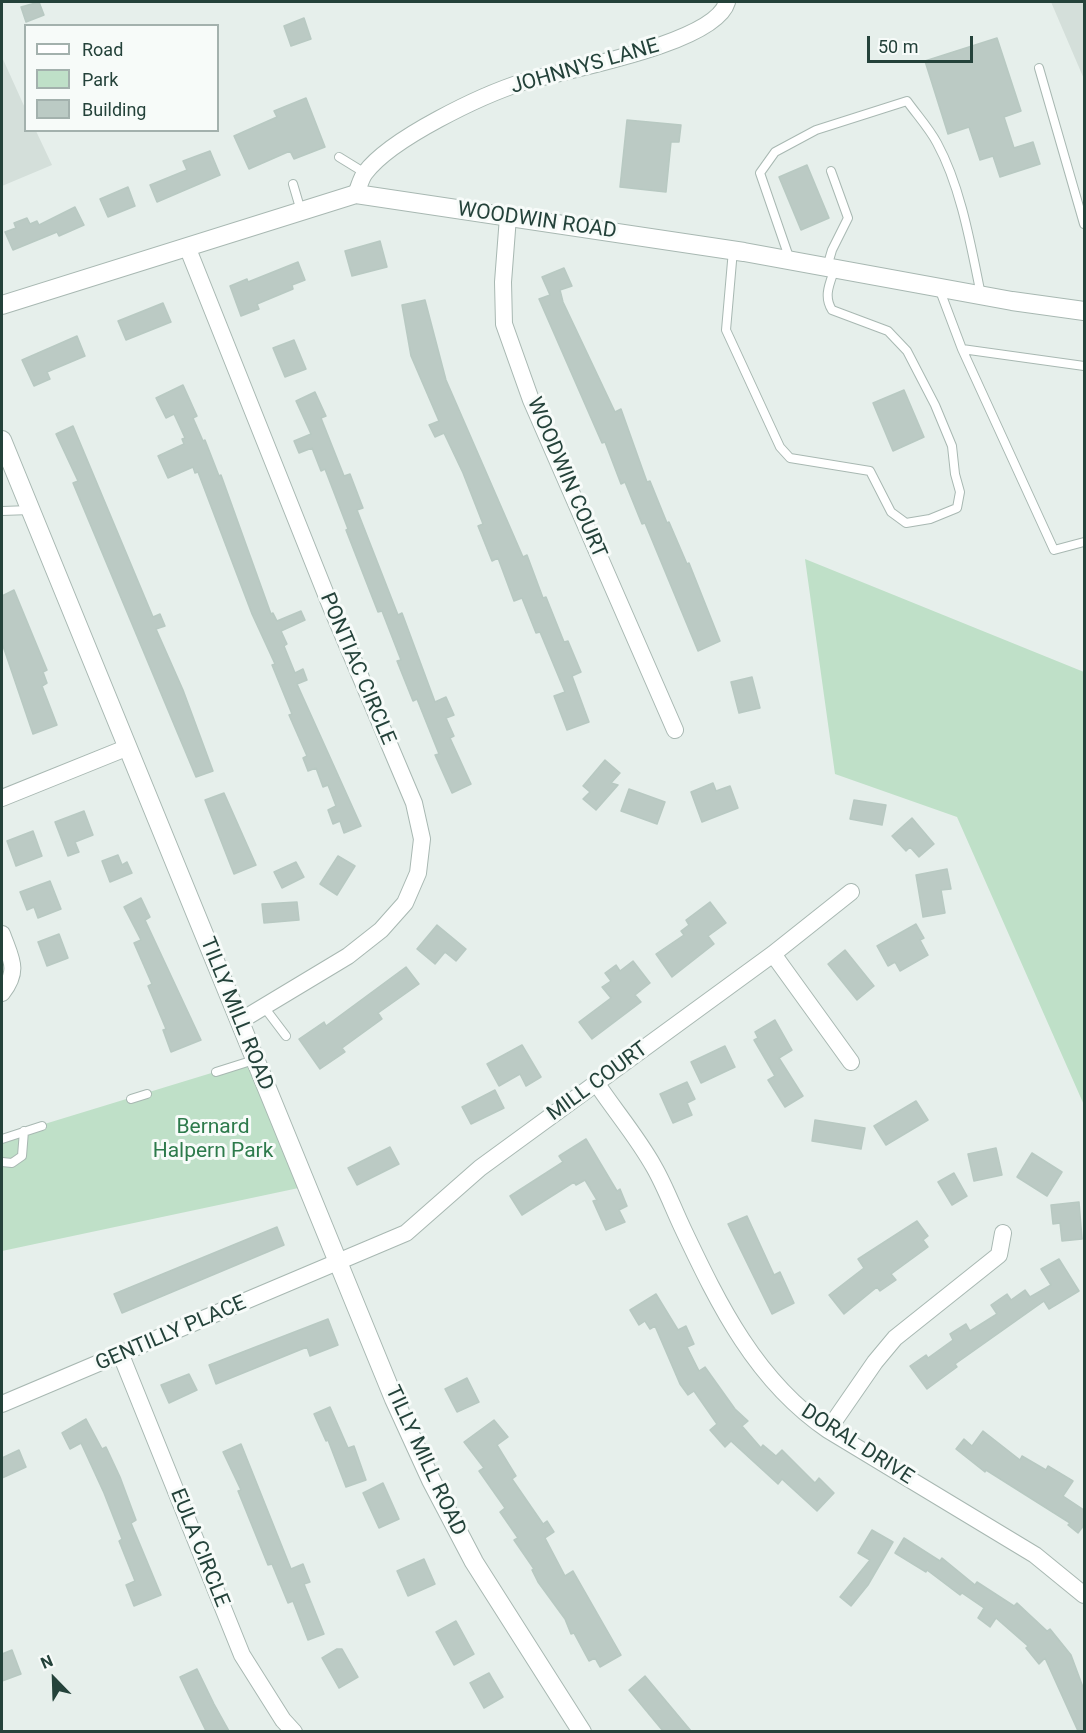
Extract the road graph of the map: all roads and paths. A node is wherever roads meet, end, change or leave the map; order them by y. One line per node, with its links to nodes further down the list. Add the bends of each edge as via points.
1 (726, 2): 5 (street, JOHNNYS LANE, via 713,21 688,34 643,52 520,83 442,118 397,145)
2 (1039, 68): 10 (lane)
3 (339, 157): 5 (lane)
4 (831, 171): 14 (lane, via 848,218 832,250)
5 (365, 173): 7 (street, JOHNNYS LANE)
6 (293, 184): 8 (lane)
7 (356, 194): 8 (street, WOODWIN ROAD); 9 (street, WOODWIN ROAD)
8 (301, 212): 11 (street, WOODWIN ROAD)
9 (508, 217): 12 (street, WOODWIN ROAD); 25 (street, WOODWIN COURT, via 502,282 504,324 531,400)
10 (1084, 224)
11 (188, 249): 17 (street, WOODWIN ROAD); 32 (street, PONTIAC CIRCLE, via 414,803 422,838 418,873 405,903 381,930 348,956)
12 (733, 250): 13 (street, WOODWIN ROAD); 14 (lane, via 726,330 780,447 790,458 870,471 891,512 906,523 947,513 957,508 960,492 952,446 935,405 907,351 894,335 832,310 827,302)
13 (790, 260): 14 (street, WOODWIN ROAD); 16 (lane, via 760,173 765,166 776,152 816,130 907,101 937,143 946,164)
14 (831, 268): 15 (street, WOODWIN ROAD)
15 (939, 288): 16 (street, WOODWIN ROAD); 19 (lane)
16 (981, 295): 18 (street, WOODWIN ROAD)
17 (2, 305)
18 (1084, 311)
19 (962, 349): 20 (lane); 24 (lane, via 1054,550)
20 (1084, 366)
21 (2, 440): 22 (street, TILLY MILL ROAD)
22 (30, 510): 23 (lane); 26 (street, TILLY MILL ROAD)
23 (2, 511)
24 (1084, 542)
25 (675, 730)
26 (126, 748): 27 (street); 33 (street, TILLY MILL ROAD)
27 (2, 798)
28 (851, 892): 30 (street, MILL COURT)
29 (2, 934): 31 (street, via 14,966 11,982)
30 (773, 954): 36 (street); 38 (street, MILL COURT)
31 (2, 993)
32 (264, 1007): 33 (street, PONTIAC CIRCLE); 34 (lane)
33 (240, 1021): 35 (street, TILLY MILL ROAD)
34 (286, 1036)
35 (254, 1060): 37 (lane); 46 (street, TILLY MILL ROAD)
36 (851, 1062)
37 (216, 1072)
38 (597, 1084): 46 (street, MILL COURT, via 480,1168 406,1233); 49 (street, DORAL DRIVE, via 654,1166 740,1340 781,1391 806,1416)
39 (147, 1094): 40 (lane)
40 (131, 1099)
41 (42, 1126): 42 (lane)
42 (24, 1131): 43 (lane); 44 (lane, via 22,1156 12,1163)
43 (2, 1139)
44 (2, 1162)
45 (1003, 1233): 49 (street, via 999,1255 895,1338)
46 (340, 1263): 47 (street, GENTILLY PLACE); 52 (street, TILLY MILL ROAD, via 430,1480 474,1562)
47 (121, 1355): 48 (street, GENTILLY PLACE); 51 (street, EULA CIRCLE, via 242,1655)
48 (2, 1404)
49 (828, 1430): 50 (street, DORAL DRIVE, via 1035,1555)
50 (1084, 1595)
51 (294, 1731)
52 (582, 1731)

